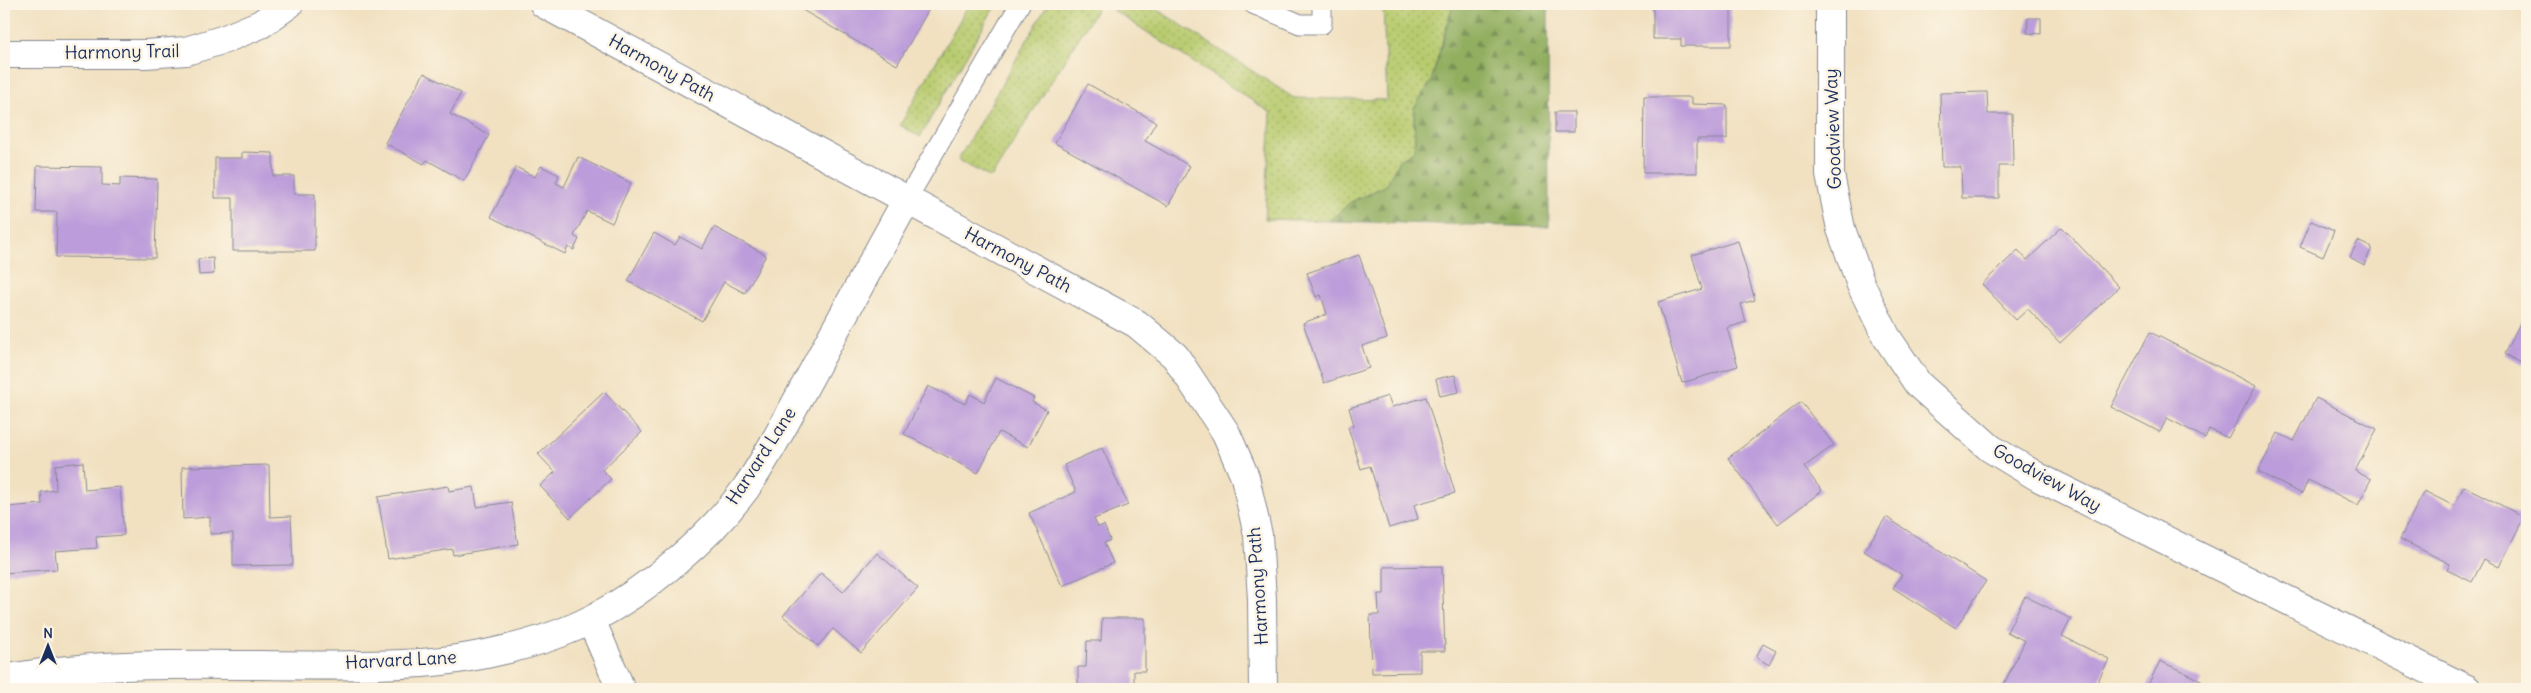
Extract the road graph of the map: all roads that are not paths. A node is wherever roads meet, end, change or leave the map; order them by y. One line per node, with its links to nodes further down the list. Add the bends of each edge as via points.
1 (289, 4): 7 (street, Harmony Trail, via 261,24 186,51)
2 (544, 4): 8 (street, Harmony Path)
3 (1020, 4): 8 (lane)
4 (1253, 4): 5 (lane, via 1300,24 1322,24)
5 (1322, 4)
6 (1830, 4): 13 (street, Goodview Way, via 1830,175 1841,229 1861,285 1886,336 1918,384 1990,448 2038,477)
7 (4, 54)
8 (906, 201): 9 (street, Harvard Lane, via 775,442 745,488 676,561); 12 (street, Harmony Path, via 1137,324 1175,356 1226,433 1245,476 1258,535)
9 (591, 620): 10 (street, Harvard Lane, via 542,639 485,654 423,663 115,666 50,670); 11 (street)
10 (4, 679)
11 (621, 689)
12 (1263, 689)
13 (2467, 689)

